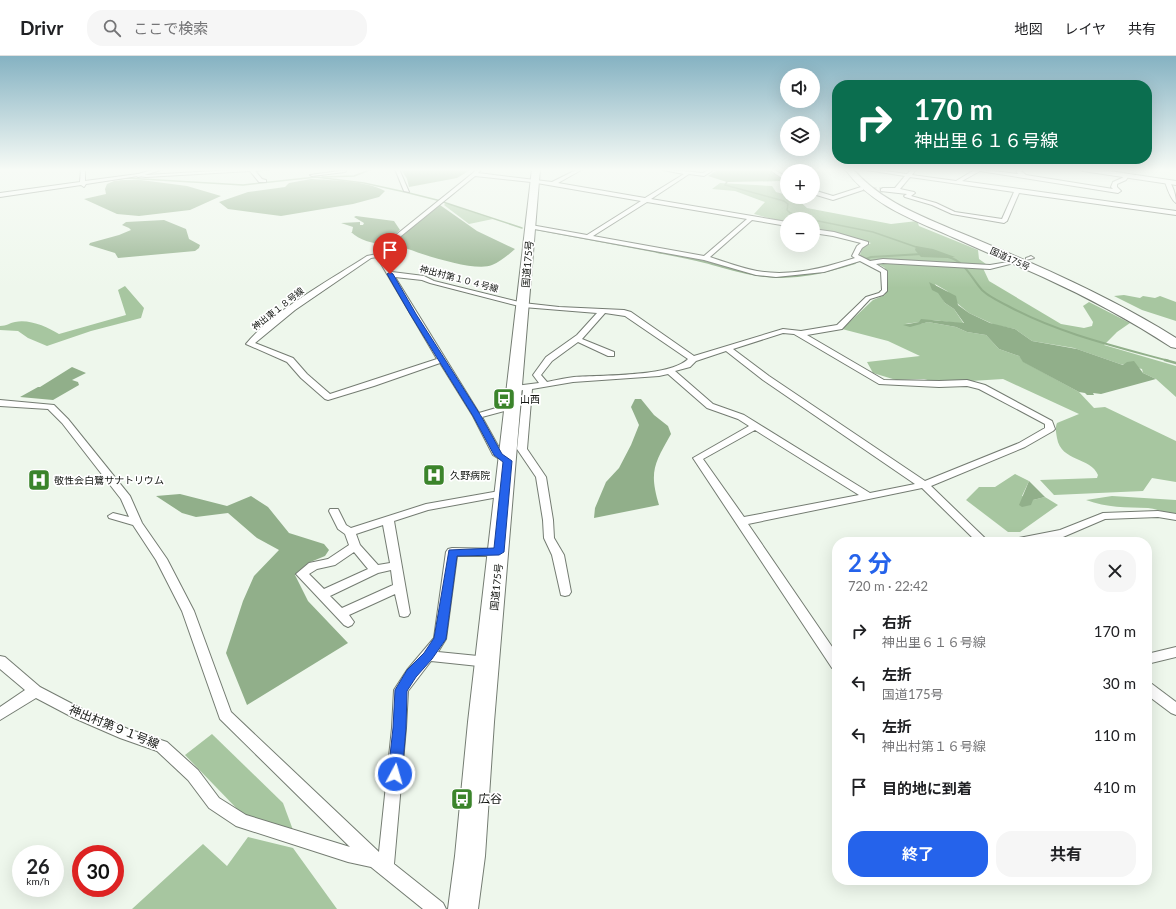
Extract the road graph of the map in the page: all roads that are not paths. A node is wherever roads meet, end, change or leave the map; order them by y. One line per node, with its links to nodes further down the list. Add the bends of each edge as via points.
1 (431, 209): 15 (street, via 388,244)
2 (535, 209): 12 (highway, 国道175号)
3 (632, 209): 14 (street)
4 (697, 209): 10 (street)
5 (902, 209): 25 (highway, 国道175号, via 1110,305)
6 (945, 209): 7 (street, via 954,213 1004,221)
7 (1009, 209)
8 (1146, 209): 9 (street)
9 (1176, 213)
10 (751, 218): 11 (street); 16 (street)
11 (780, 223)
12 (531, 227): 14 (street); 21 (highway, 国道175号)
13 (820, 232): 17 (street, via 866,243 859,247 855,256)
14 (588, 237): 16 (street)
15 (379, 255): 20 (street); 29 (street, 神出東１８号線, via 369,258 287,312 250,344 290,360 328,397 387,380)
16 (705, 258): 17 (street, via 756,273 776,275 824,270)
17 (860, 259): 19 (street)
18 (1012, 262): 19 (street, via 990,267)
19 (871, 263): 23 (street, via 884,271 885,290 881,294 868,298 839,328)
20 (390, 274): 21 (street, 神出村第１０４号線, via 424,278); 29 (street)
21 (523, 305): 22 (street, 神出村第１０４号線); 32 (highway, 国道175号)
22 (602, 312): 24 (street); 28 (street, 神出村第１０４号線, via 628,314)
23 (799, 334): 26 (street, via 783,331); 37 (street, via 882,382 967,383 982,387 1049,423 1050,429 1022,445)
24 (577, 339): 27 (street); 31 (street, via 541,365 537,374)
25 (1176, 344)
26 (728, 349): 28 (street); 37 (street, via 766,378)
27 (612, 354)
28 (694, 359): 30 (street, via 687,365)
29 (441, 360): 34 (street)
30 (670, 371): 31 (street); 35 (street, via 710,406 741,417)
31 (545, 385): 32 (street)
32 (519, 394): 34 (street); 36 (highway, 国道175号); 54 (street, via 522,449 541,478 549,538 558,555)
33 (0, 403): 45 (street, via 51,407 126,498)
34 (477, 416): 36 (street, via 498,455)
35 (756, 426): 39 (street); 44 (street, via 698,458)
36 (508, 461): 38 (highway, 国道175号)
37 (924, 485): 39 (street); 47 (street)
38 (505, 493): 43 (street, via 426,507); 50 (highway, 国道175号)
39 (867, 496): 44 (street)
40 (334, 510): 46 (street, via 342,527)
41 (113, 516): 45 (street)
42 (1176, 517): 48 (street, via 1158,514 1103,516 1063,533)
43 (388, 520): 46 (street); 51 (street)
44 (742, 521): 59 (street)
45 (137, 523): 67 (street, via 161,559 188,611 225,715)
46 (350, 532): 49 (street)
47 (979, 537)
48 (1043, 537)
49 (355, 546): 52 (street); 55 (street, via 331,562 313,566 302,574)
50 (499, 552): 58 (street, via 452,552 440,639); 62 (highway, 国道175号)
51 (396, 565): 52 (street); 53 (street)
52 (375, 570): 55 (street)
53 (400, 587): 55 (street, via 344,618); 56 (street)
54 (564, 592)
55 (322, 594)
56 (404, 612)
57 (1176, 652): 60 (street)
58 (428, 656): 62 (street); 67 (street, via 401,690 400,728)
59 (832, 656)
60 (1152, 658)
61 (0, 661): 63 (street, 神出村第９１号線)
62 (488, 662): 69 (highway, 国道175号)
63 (35, 691): 66 (street); 67 (street, 神出村第９１号線, via 119,732 162,746 193,775 214,803 242,821)
64 (1152, 692): 65 (street)
65 (1176, 709)
66 (0, 714)
67 (380, 864): 68 (street)
68 (437, 909)
69 (463, 909)

